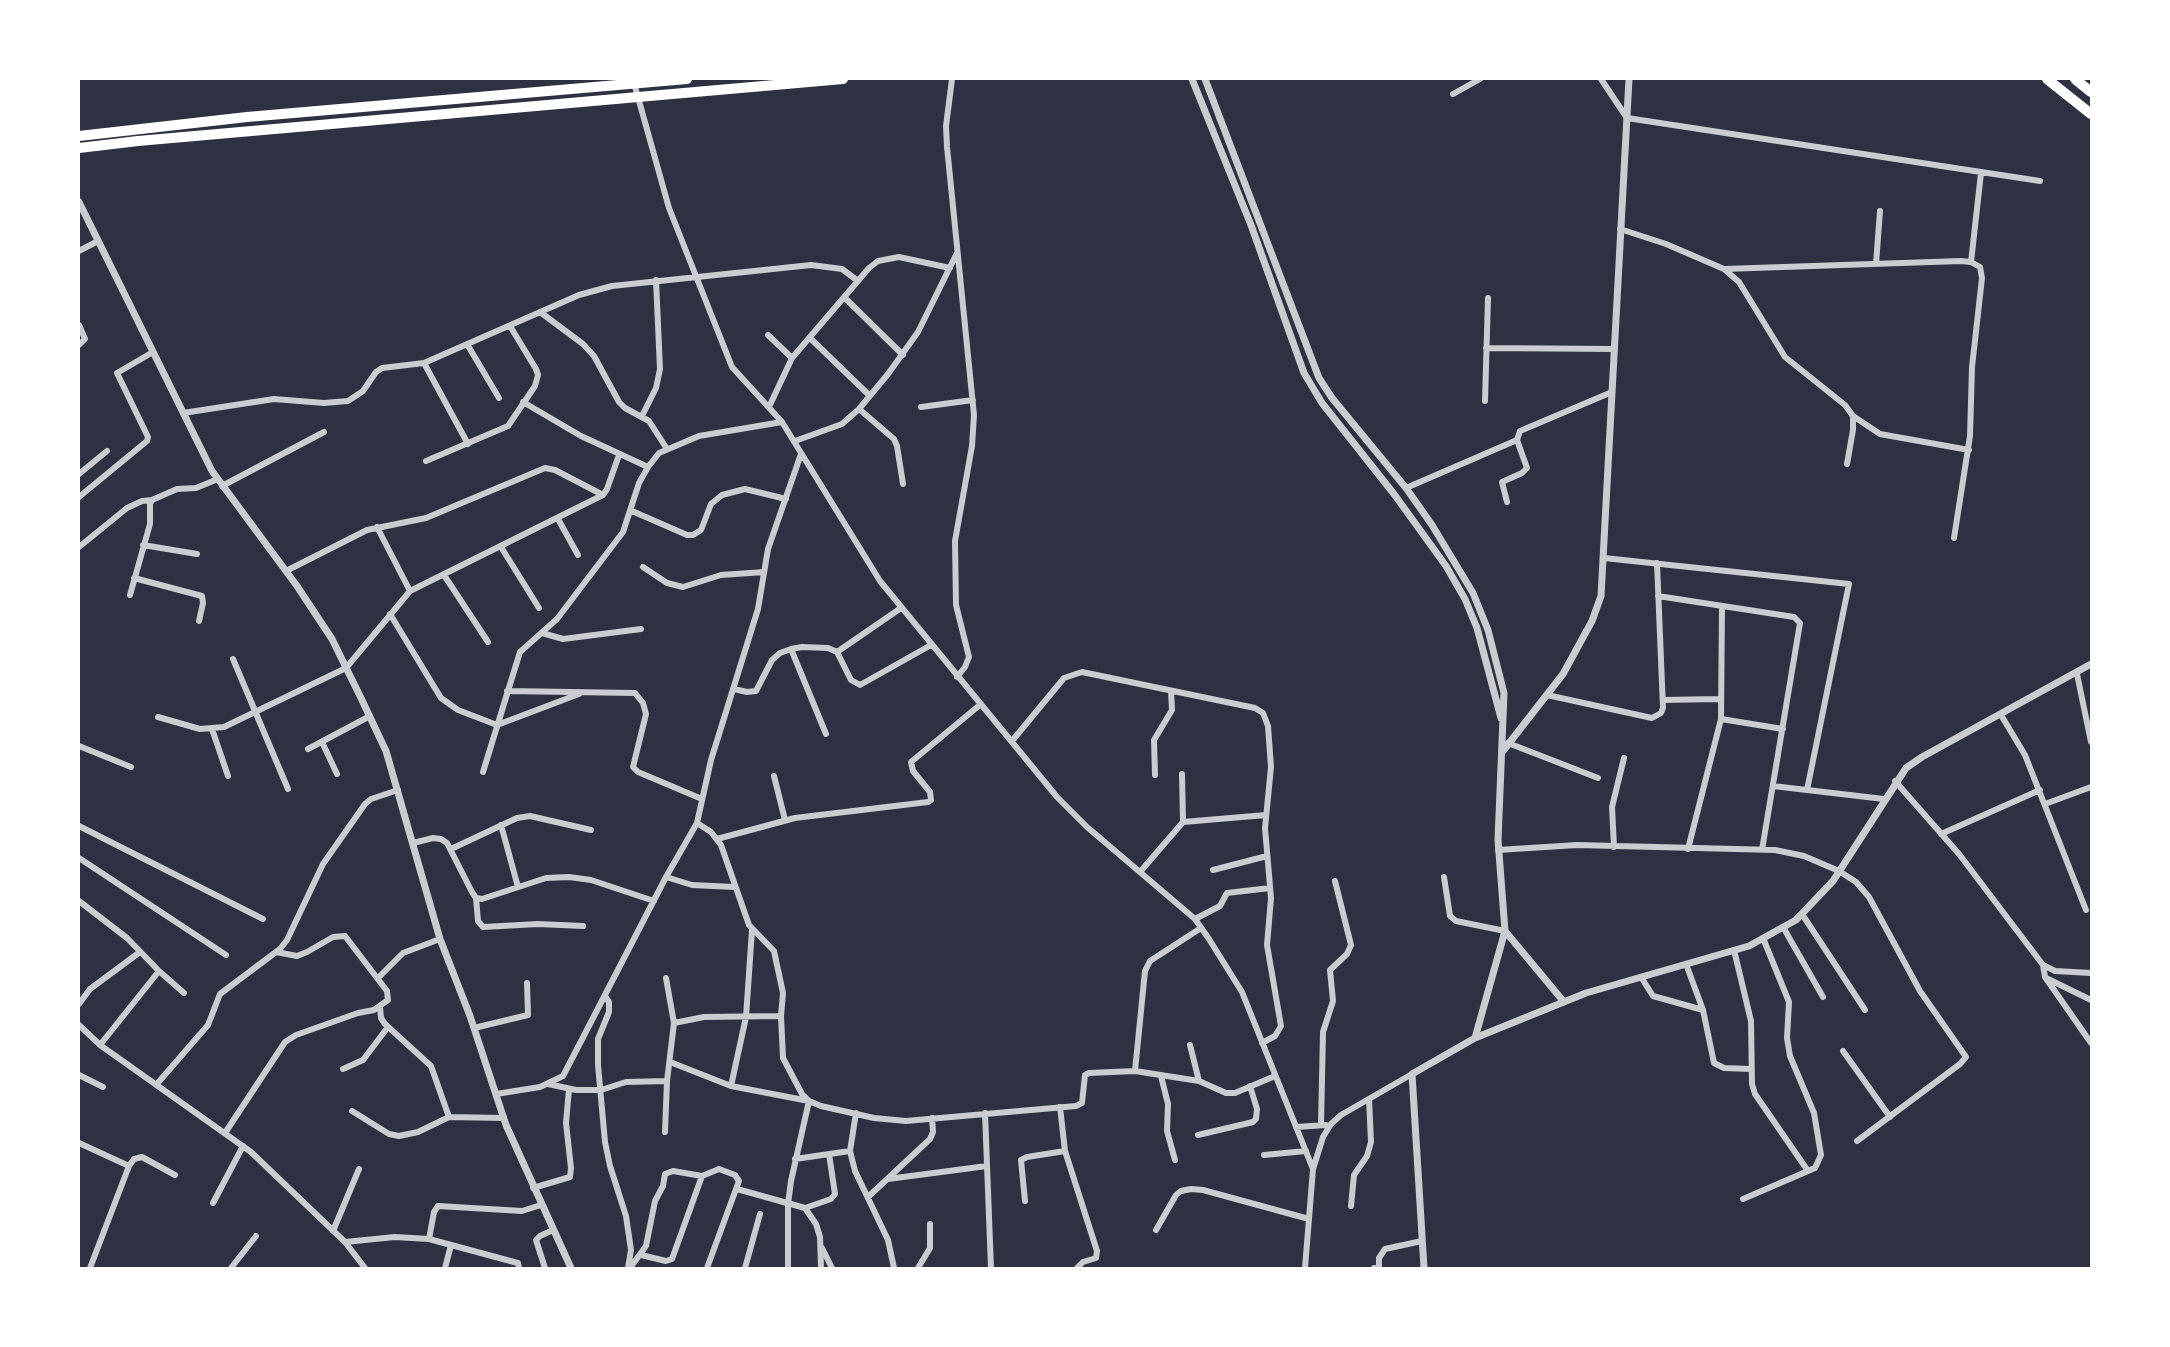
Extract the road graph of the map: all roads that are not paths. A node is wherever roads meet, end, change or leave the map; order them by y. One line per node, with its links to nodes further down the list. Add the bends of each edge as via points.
1 (687, 79): 11 (main road)
2 (843, 79): 14 (main road)
3 (952, 79): 26 (street, via 946,126)
4 (1192, 79): 131 (street, via 1304,373 1446,566 1465,599)
5 (1205, 79): 77 (street, via 1319,377)
6 (1479, 79): 13 (street)
7 (1601, 79): 16 (street)
8 (1629, 79): 16 (street)
9 (2047, 79): 15 (main road)
10 (2075, 79): 12 (main road)
11 (634, 82): 14 (street); 17 (main road)
12 (2091, 92)
13 (1453, 94)
14 (638, 98): 18 (main road); 31 (street, via 669,208)
15 (2091, 114)
16 (1627, 118): 19 (street); 23 (street)
17 (79, 136)
18 (79, 148)
19 (1981, 173): 20 (street); 27 (street)
20 (2040, 181)
21 (79, 202): 24 (street)
22 (1880, 211): 28 (street)
23 (1620, 229): 30 (street); 44 (street)
24 (98, 241): 25 (street); 45 (street)
25 (79, 251)
26 (958, 251): 29 (street); 52 (street)
27 (1971, 262): 28 (street); 67 (street, via 1979,267 1982,278)
28 (1876, 264): 30 (street)
29 (950, 268): 33 (street, via 888,258 877,261); 46 (street)
30 (1724, 269): 60 (street, via 1740,282 1785,357)
31 (695, 275): 32 (street); 33 (street, via 811,265 842,269); 55 (street, via 732,367)
32 (656, 280): 36 (street, via 597,289); 59 (street, via 660,369)
33 (858, 281): 34 (street)
34 (844, 297): 40 (street); 46 (street)
35 (1488, 298): 43 (street)
36 (540, 312): 38 (street); 59 (street, via 583,344 619,402)
37 (79, 325): 42 (street, via 85,339)
38 (510, 326): 41 (street); 54 (street, via 538,375)
39 (768, 335): 47 (street)
40 (810, 338): 47 (street); 50 (street)
41 (467, 344): 48 (street); 51 (street)
42 (79, 345)
43 (1486, 348): 44 (street); 53 (street)
44 (1615, 349): 49 (street)
45 (153, 352): 58 (street); 79 (street, via 117,373 147,441)
46 (903, 355): 50 (street)
47 (792, 358): 55 (street)
48 (424, 363): 58 (street, via 382,368 348,401 260,400); 65 (street)
49 (1612, 392): 63 (street, via 1523,428); 92 (street)
50 (870, 396): 57 (street)
51 (499, 398)
52 (973, 400): 56 (street); 117 (street, via 972,446 954,553 956,606 969,657)
53 (1485, 401)
54 (523, 402): 65 (street, via 508,426); 69 (street)
55 (769, 407): 61 (street)
56 (921, 407)
57 (859, 409): 64 (street, via 842,424); 76 (street, via 894,439)
58 (183, 413): 75 (street)
59 (642, 416): 66 (street)
60 (1853, 416): 67 (street, via 1880,434); 72 (street)
61 (782, 422): 64 (street); 66 (street, via 699,436)
62 (324, 432): 75 (street)
63 (1517, 440): 77 (street); 82 (street, via 1527,468 1502,482)
64 (795, 441): 70 (street)
65 (468, 444): 71 (street)
66 (667, 449): 73 (street)
67 (1969, 450): 86 (street)
68 (107, 451): 74 (street)
69 (619, 454): 73 (street); 78 (street)
70 (801, 454): 80 (street); 104 (street)
71 (426, 461)
72 (1847, 464)
73 (648, 467): 83 (street)
74 (79, 474)
75 (220, 482): 81 (street, via 177,489); 95 (street)
76 (903, 484)
77 (1406, 488): 131 (street, via 1481,611 1502,680)
78 (603, 495): 84 (street); 85 (street, via 545,468 426,518)
79 (79, 497)
80 (786, 499): 83 (street, via 745,489 722,495 711,504 701,530 693,535); 96 (street)
81 (152, 500): 87 (street); 88 (street, via 127,508)
82 (1507, 502)
83 (632, 511): 108 (street, via 623,532)
84 (558, 519): 89 (street); 91 (street)
85 (377, 527): 95 (street); 99 (street)
86 (1954, 538)
87 (143, 545): 90 (street); 98 (street)
88 (79, 547)
89 (501, 547): 97 (street); 103 (street)
90 (197, 554)
91 (578, 555)
92 (1604, 558): 93 (street); 122 (street, via 1601,596 1592,621)
93 (1657, 563): 101 (street); 157 (street, via 1849,584)
94 (643, 566): 96 (street, via 667,583 683,587 721,575)
95 (286, 571): 115 (street)
96 (764, 572): 118 (street)
97 (444, 575): 99 (street); 109 (street)
98 (134, 578): 100 (street); 106 (street, via 202,596)
99 (411, 591): 105 (street)
100 (130, 595)
101 (1658, 596): 102 (street); 124 (street)
102 (1722, 606): 123 (street); 134 (street, via 1798,620)
103 (539, 608)
104 (901, 608): 110 (street); 112 (street)
105 (390, 614): 115 (street); 132 (street, via 441,698)
106 (199, 621)
107 (642, 629): 108 (street, via 563,639)
108 (542, 633): 119 (street, via 520,652)
109 (488, 642)
110 (931, 645): 112 (street, via 860,685 851,680); 117 (street)
111 (791, 649): 112 (street); 118 (street, via 772,660 756,691); 135 (street)
112 (837, 652)
113 (233, 659): 126 (street)
114 (2091, 664): 116 (street)
115 (346, 668): 126 (street); 128 (street)
116 (2077, 674): 127 (street); 138 (street)
117 (957, 677): 125 (street)
118 (734, 689): 159 (street)
119 (507, 691): 121 (street); 132 (street)
120 (1171, 691): 136 (street, via 1082,672 1072,674); 148 (street, via 1172,710 1154,740); 162 (street, via 1263,713 1271,767)
121 (584, 692): 132 (street); 159 (street, via 631,692 640,697 646,719 632,767)
122 (1547, 695): 124 (street, via 1652,718 1661,713); 139 (street)
123 (1720, 699): 124 (street); 130 (street)
124 (1663, 700)
125 (981, 704): 136 (street); 163 (street, via 911,762 930,792 928,802)
126 (257, 712): 133 (street); 155 (street)
127 (2001, 715): 152 (street, via 1922,757); 158 (street)
128 (370, 716): 137 (street); 156 (street)
129 (158, 717): 133 (street)
130 (1721, 719): 134 (street); 174 (street)
131 (1503, 722): 142 (street)
132 (497, 725): 145 (street)
133 (212, 729): 149 (street)
134 (1783, 729): 153 (street)
135 (825, 734)
136 (1012, 741): 181 (street, via 1057,797)
137 (322, 742): 141 (street); 146 (street)
138 (2091, 742)
139 (1508, 743): 142 (street); 151 (street)
140 (79, 746): 144 (street)
141 (308, 749)
142 (1502, 754): 175 (street)
143 (1624, 758): 172 (street, via 1612,807)
144 (131, 767)
145 (483, 772)
146 (337, 774)
147 (1182, 774): 165 (street)
148 (1155, 775)
149 (228, 776)
150 (774, 776): 163 (street)
151 (1598, 778)
152 (1895, 781): 160 (street); 169 (street)
153 (1773, 786): 157 (street); 176 (street)
154 (2091, 787): 161 (street)
155 (288, 789)
156 (398, 790): 171 (street); 204 (street, via 365,804 331,851 287,940)
157 (1807, 790): 160 (street)
158 (2040, 790): 161 (street); 169 (street)
159 (702, 799): 164 (street)
160 (1884, 799): 180 (street)
161 (2045, 804): 191 (street)
162 (1266, 815): 165 (street); 177 (street)
163 (785, 820): 170 (street)
164 (697, 822): 170 (street); 182 (street)
165 (1183, 822): 181 (street)
166 (502, 825): 168 (street, via 530,816); 173 (street); 185 (street)
167 (79, 826): 193 (street)
168 (591, 830)
169 (1941, 834): 207 (street)
170 (718, 838): 186 (street)
171 (413, 843): 173 (street, via 441,839); 201 (street)
172 (1614, 847): 174 (street); 175 (street)
173 (451, 849): 188 (street)
174 (1689, 849): 176 (street)
175 (1498, 850): 199 (street)
176 (1762, 850): 180 (street, via 1804,856)
177 (1267, 856): 179 (street); 187 (street)
178 (79, 858): 205 (street)
179 (1213, 870)
180 (1839, 871): 192 (street); 261 (street, via 1869,897 1920,991 1965,1054 1965,1060)
181 (1140, 872): 194 (street)
182 (666, 877): 186 (street, via 692,885); 190 (street)
183 (1444, 877): 199 (street, via 1450,916)
184 (1335, 881): 265 (street, via 1351,945 1330,970 1333,1001 1323,1032)
185 (518, 887): 188 (street, via 492,898); 190 (street, via 569,877)
186 (734, 887): 198 (street)
187 (1270, 888): 194 (street, via 1227,893 1220,906); 231 (street, via 1268,957 1280,1026 1275,1036)
188 (476, 898): 195 (street, via 483,927)
189 (79, 901): 203 (street)
190 (654, 901): 216 (street)
191 (2086, 910)
192 (1802, 914): 196 (street); 223 (street)
193 (263, 919)
194 (1195, 919): 197 (street)
195 (583, 926)
196 (1783, 927): 200 (street); 217 (street)
197 (1200, 928): 231 (street, via 1242,992); 239 (street, via 1150,961 1145,971)
198 (752, 930): 224 (street, via 768,943 778,960); 225 (street)
199 (1505, 931): 219 (street); 230 (street)
200 (1763, 938): 202 (street); 284 (street, via 1789,1002 1787,1038 1793,1068 1814,1114 1821,1155 1815,1168)
201 (440, 939): 212 (street, via 403,953); 229 (street)
202 (1734, 950): 206 (street); 238 (street, via 1751,1021)
203 (140, 952): 208 (street); 220 (street, via 90,989)
204 (276, 952): 212 (street, via 297,956 333,937 345,936); 247 (street, via 220,994 208,1025)
205 (226, 955)
206 (1686, 964): 210 (street); 222 (street)
207 (2043, 965): 209 (street, via 2055,971); 211 (street)
208 (159, 971): 215 (street); 233 (street)
209 (2091, 973)
210 (1641, 977): 219 (street); 222 (street, via 1653,996)
211 (2045, 977): 218 (street); 232 (street)
212 (378, 978): 221 (street, via 389,995)
213 (666, 978): 226 (street)
214 (527, 983): 229 (street, via 528,1015)
215 (184, 993)
216 (605, 996): 246 (street, via 570,1067); 252 (street, via 609,1012 598,1039)
217 (1823, 997)
218 (2091, 1000)
219 (1564, 1002): 230 (street)
220 (79, 1004)
221 (380, 1007): 228 (street); 268 (street, via 296,1034 285,1042)
222 (1703, 1010): 238 (street, via 1714,1063)
223 (1865, 1010)
224 (781, 1016): 225 (street); 255 (street, via 786,1066)
225 (747, 1017): 226 (street, via 704,1017); 248 (street)
226 (674, 1023): 236 (street)
227 (79, 1025): 233 (street)
228 (388, 1027): 237 (street, via 363,1060); 260 (street, via 431,1066)
229 (474, 1028): 253 (street)
230 (1475, 1038): 240 (street)
231 (1262, 1042): 243 (street)
232 (2091, 1043)
233 (100, 1045): 247 (street)
234 (1190, 1045): 245 (street)
235 (1843, 1051): 261 (street)
236 (670, 1062): 244 (street); 248 (street)
237 (343, 1069)
238 (1752, 1069): 284 (street, via 1755,1094)
239 (1135, 1071): 242 (street); 256 (street, via 1089,1073 1082,1081 1082,1103)
240 (1412, 1074): 254 (street); 306 (street)
241 (79, 1075): 249 (street)
242 (1161, 1076): 245 (street); 279 (street)
243 (1275, 1076): 250 (street); 266 (street)
244 (667, 1081): 252 (street, via 626,1082); 267 (street)
245 (1199, 1081): 250 (street, via 1226,1093)
246 (548, 1084): 251 (street); 253 (street)
247 (156, 1085): 268 (street)
248 (731, 1086): 255 (street)
249 (103, 1087)
250 (1250, 1087): 269 (street, via 1256,1119)
251 (569, 1088): 252 (street); 288 (street, via 570,1177)
252 (601, 1090): 318 (street, via 605,1142 626,1216)
253 (496, 1094): 262 (street)
254 (1369, 1099): 264 (street); 296 (street, via 1371,1142 1354,1175)
255 (808, 1101): 258 (street); 278 (street)
256 (1060, 1107): 259 (street); 274 (street)
257 (352, 1111): 260 (street, via 399,1136)
258 (856, 1113): 263 (street, via 886,1120); 273 (street)
259 (985, 1113): 263 (street); 281 (street)
260 (449, 1117): 262 (street)
261 (1890, 1117): 270 (street)
262 (504, 1118): 288 (street)
263 (932, 1118): 287 (street, via 930,1139)
264 (1331, 1124): 265 (street); 282 (street)
265 (1321, 1125): 266 (street)
266 (1296, 1127): 275 (street)
267 (665, 1132)
268 (225, 1133): 272 (street)
269 (1198, 1135)
270 (1857, 1140)
271 (79, 1143): 280 (street)
272 (243, 1146): 293 (street); 303 (street)
273 (850, 1151): 276 (street); 290 (street)
274 (1065, 1151): 292 (street, via 1021,1160); 327 (street, via 1097,1251 1096,1258)
275 (1306, 1151): 277 (street); 282 (street)
276 (829, 1154): 278 (street); 297 (street, via 835,1194)
277 (1264, 1155)
278 (795, 1159): 294 (street)
279 (1175, 1160)
280 (129, 1166): 285 (street, via 142,1157); 311 (street)
281 (987, 1166): 287 (street); 326 (street)
282 (1313, 1168): 299 (street)
283 (359, 1170): 303 (street)
284 (1808, 1171): 291 (street)
285 (176, 1175)
286 (702, 1176): 289 (street, via 723,1170 738,1177); 310 (street, via 672,1259); 310 (street, via 665,1174)
287 (888, 1179): 290 (street)
288 (533, 1188): 295 (street)
289 (737, 1189): 294 (street); 319 (street)
290 (868, 1197): 324 (street, via 888,1240)
291 (1744, 1199)
292 (1025, 1201)
293 (213, 1203)
294 (788, 1204): 297 (street); 321 (street)
295 (541, 1205): 301 (street); 305 (street, via 522,1212 438,1206)
296 (1351, 1206)
297 (806, 1208): 309 (street)
298 (760, 1214): 320 (street)
299 (1308, 1219): 302 (street, via 1191,1189 1176,1195); 328 (street)
300 (930, 1224): 325 (street, via 930,1248)
301 (553, 1230): 316 (street, via 536,1240); 317 (street)
302 (1156, 1230)
303 (333, 1231): 307 (street)
304 (256, 1236): 312 (street)
305 (429, 1239): 307 (street); 308 (street)
306 (1422, 1241): 329 (street, via 1384,1249); 330 (street)
307 (345, 1242): 313 (street)
308 (451, 1245): 314 (street); 315 (street, via 518,1263)
309 (821, 1245): 322 (street); 323 (street)
310 (641, 1255): 318 (street)
311 (90, 1268)
312 (231, 1268)
313 (365, 1268)
314 (444, 1268)
315 (519, 1268)
316 (545, 1268)
317 (571, 1268)
318 (629, 1268)
319 (707, 1268)
320 (745, 1268)
321 (788, 1268)
322 (821, 1268)
323 (832, 1268)
324 (894, 1268)
325 (918, 1268)
326 (991, 1268)
327 (1077, 1268)
328 (1305, 1268)
329 (1377, 1268)
330 (1424, 1268)

